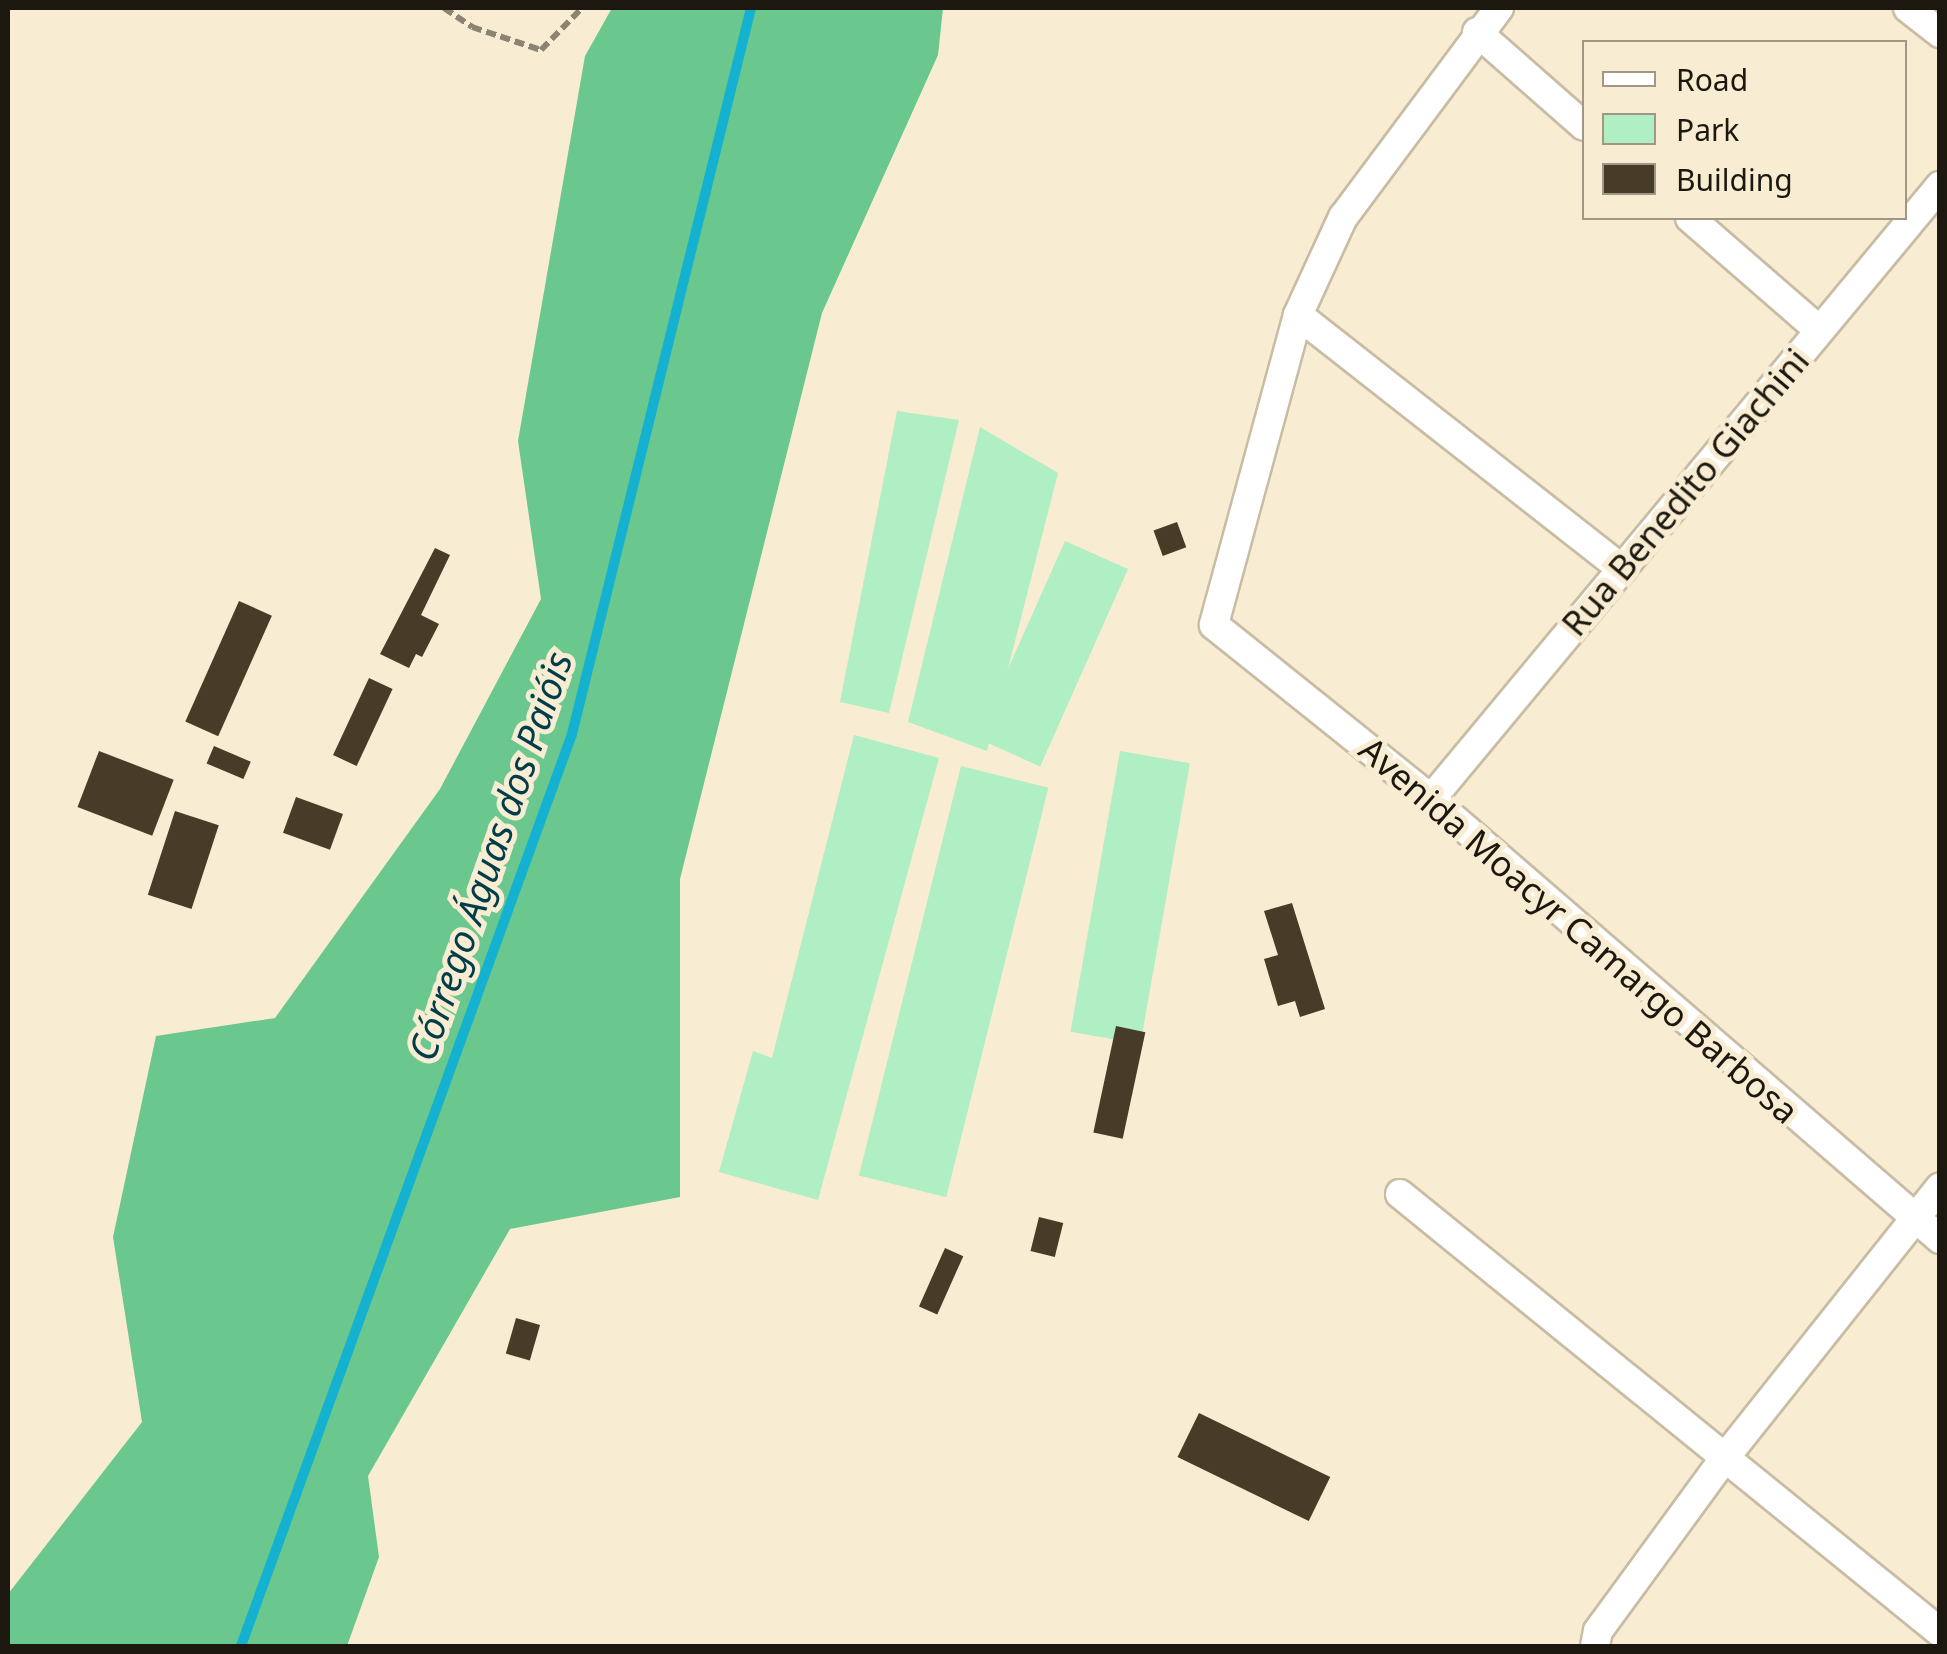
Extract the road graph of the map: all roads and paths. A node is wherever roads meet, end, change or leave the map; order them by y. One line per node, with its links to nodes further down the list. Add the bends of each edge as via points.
1 (444, 8): 2 (path, via 472,28 541,50)
2 (582, 8)
3 (1499, 8): 5 (street)
4 (1908, 8): 6 (street)
5 (1477, 32): 7 (street); 10 (street, via 1343,217)
6 (1940, 33)
7 (1582, 124)
8 (1940, 186): 11 (street, Rua Benedito Giachini)
9 (1692, 220): 11 (street)
10 (1298, 315): 12 (street); 13 (street, Avenida Moacyr Camargo Barbosa, via 1214,625)
11 (1820, 330): 12 (street, Rua Benedito Giachini)
12 (1622, 569): 13 (street, Rua Benedito Giachini)
13 (1431, 799): 16 (street, Avenida Moacyr Camargo Barbosa)
14 (1940, 1187): 16 (street)
15 (1400, 1194): 18 (street)
16 (1913, 1217): 17 (street, Avenida Moacyr Camargo Barbosa); 18 (street)
17 (1940, 1239)
18 (1727, 1455): 19 (street); 20 (street, via 1598,1631)
19 (1940, 1632)
20 (1595, 1646)

